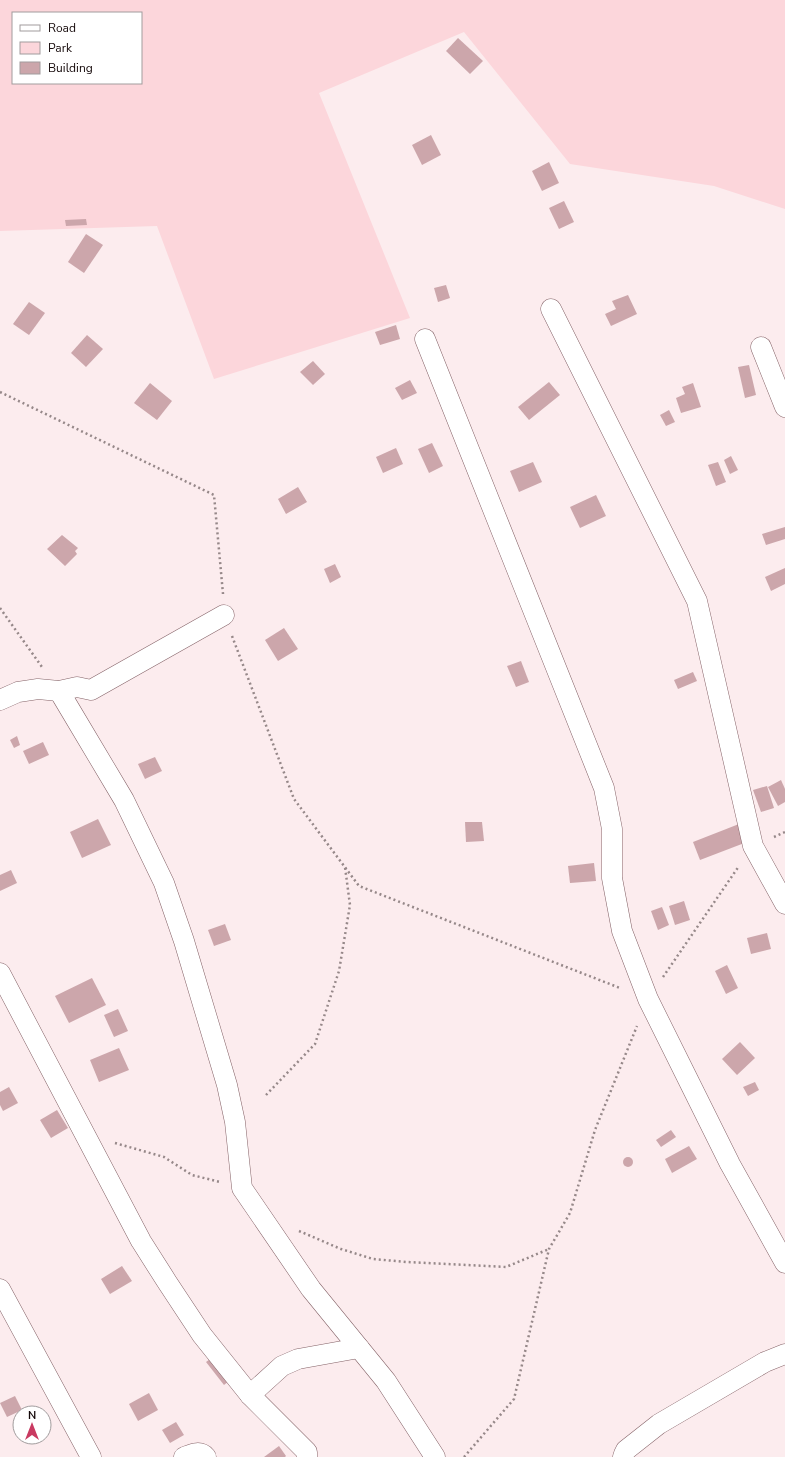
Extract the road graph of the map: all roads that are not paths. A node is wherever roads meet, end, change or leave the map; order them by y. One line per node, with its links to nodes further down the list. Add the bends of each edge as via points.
1 (551, 309): 8 (street, via 697,601 753,846)
2 (425, 339): 10 (street, via 604,788 612,829 612,878 622,931 648,999 730,1164)
3 (761, 347): 4 (street)
4 (785, 407)
5 (224, 615): 6 (street, via 91,690 77,687)
6 (59, 691): 7 (street, via 38,689 18,692); 12 (street, via 124,800 164,883 228,1085 242,1188 311,1289)
7 (0, 700)
8 (785, 904)
9 (0, 973): 14 (street, via 144,1247 202,1334)
10 (785, 1263)
11 (0, 1289): 15 (street)
12 (359, 1348): 14 (street, via 298,1359 282,1366); 19 (street, via 386,1381)
13 (785, 1354): 20 (street, via 765,1362 659,1424 626,1450)
14 (250, 1395): 18 (street, via 307,1452)
15 (90, 1457)
16 (184, 1457): 17 (street, via 199,1453)
17 (206, 1457)
18 (307, 1457)
19 (435, 1457)
20 (623, 1457)

